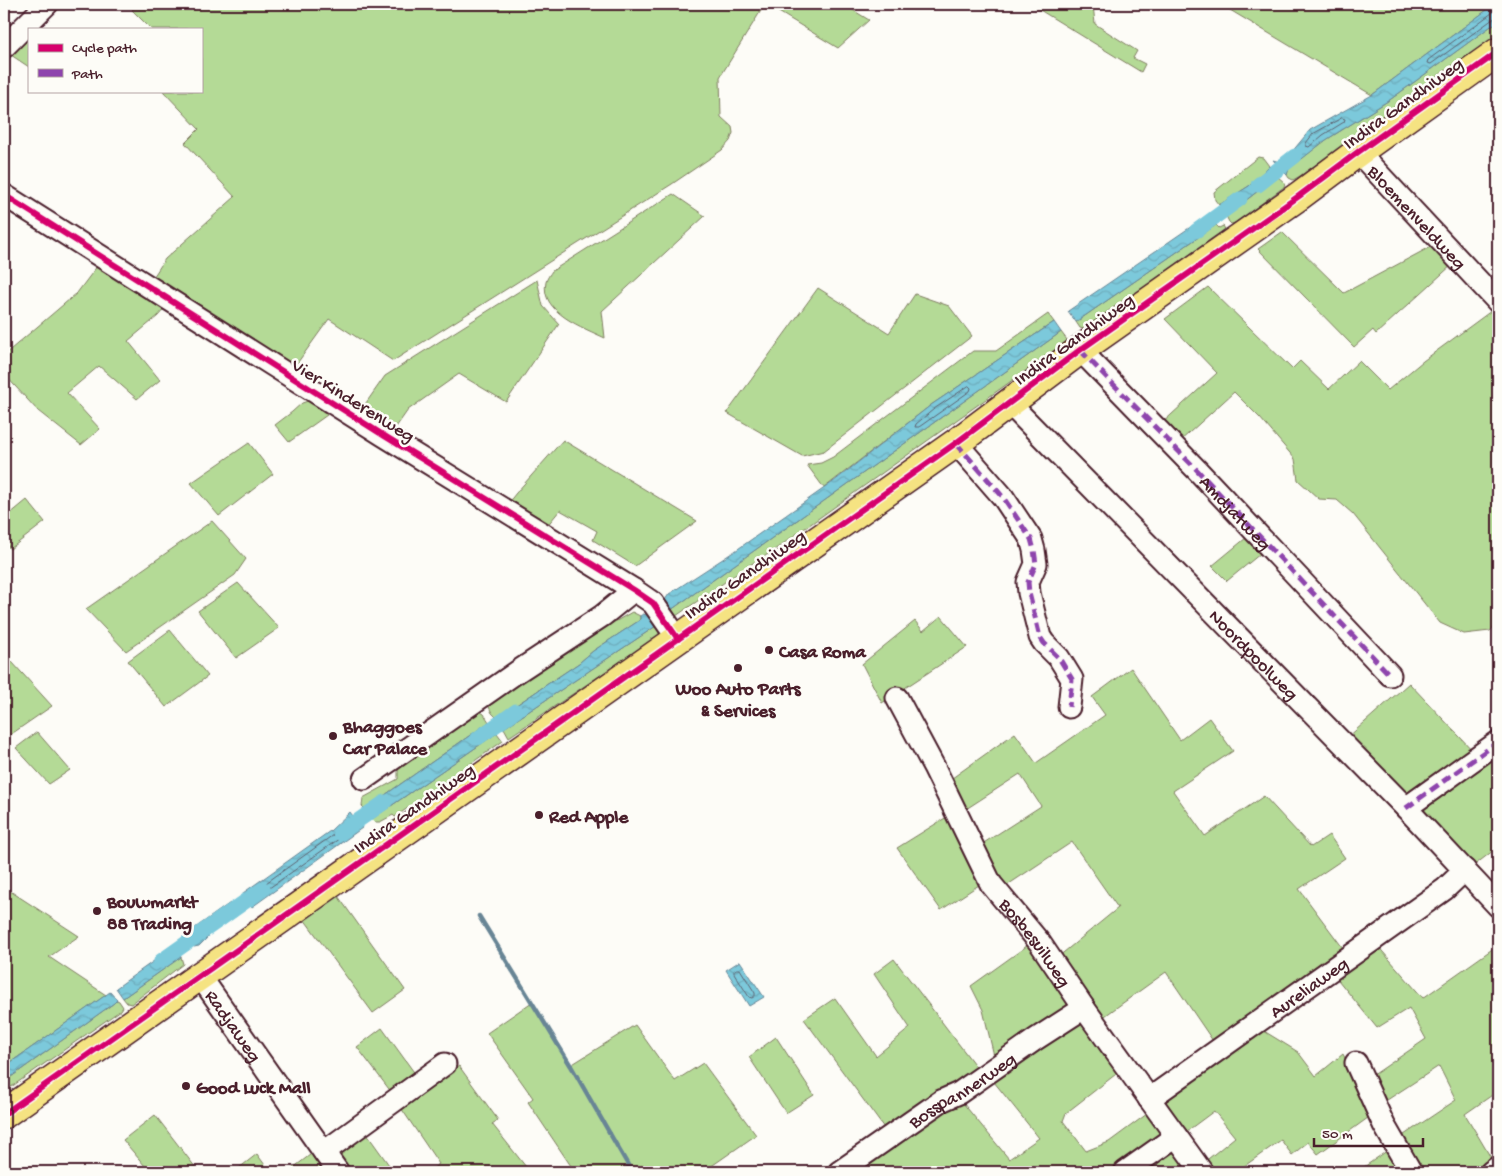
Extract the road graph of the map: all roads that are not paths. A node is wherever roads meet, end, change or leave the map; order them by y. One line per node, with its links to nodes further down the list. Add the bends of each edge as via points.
1 (47, 4): 2 (street)
2 (4, 47)
3 (1498, 52): 4 (main road, Indira Gandhiweg)
4 (1358, 152): 6 (street, Bloemenveldweg); 7 (main road, Indira Gandhiweg)
5 (4, 195): 10 (street, Vier Kinderenweg)
6 (1498, 302)
7 (1080, 350): 8 (main road, Indira Gandhiweg); 12 (street, Amdjatweg)
8 (1009, 403): 9 (main road, Indira Gandhiweg); 17 (street, Noordpoolweg)
9 (956, 442): 11 (main road, Indira Gandhiweg); 14 (street, via 1003,497 1031,539 1036,564 1028,582 1029,593 1040,637 1072,678)
10 (634, 590): 11 (street, Vier Kinderenweg, via 653,603); 16 (street, via 602,616)
11 (673, 632): 20 (main road, Indira Gandhiweg)
12 (1390, 675)
13 (897, 698): 21 (street, Bosbesuilweg, via 991,884 1040,943)
14 (1069, 707)
15 (1498, 742): 17 (street)
16 (364, 779)
17 (1406, 808): 18 (street, Noordpoolweg)
18 (1465, 870): 19 (street, Noordpoolweg); 24 (street, Aureliaweg, via 1445,889)
19 (1498, 906)
20 (200, 976): 25 (main road, Indira Gandhiweg); 27 (street, Radjaweg)
21 (1084, 1008): 24 (street, Bosbesuilweg); 30 (street, Bosspannerweg)
22 (1356, 1063): 33 (street, via 1384,1125)
23 (445, 1064): 27 (street)
24 (1149, 1099): 26 (street, Bosbesuilweg)
25 (4, 1114)
26 (1176, 1136): 31 (street); 32 (street, Bosbesuilweg)
27 (324, 1152): 29 (street, Radjaweg)
28 (1498, 1166): 34 (street)
29 (338, 1172)
30 (838, 1172)
31 (1125, 1172)
32 (1202, 1172)
33 (1411, 1172)
34 (1490, 1172)

